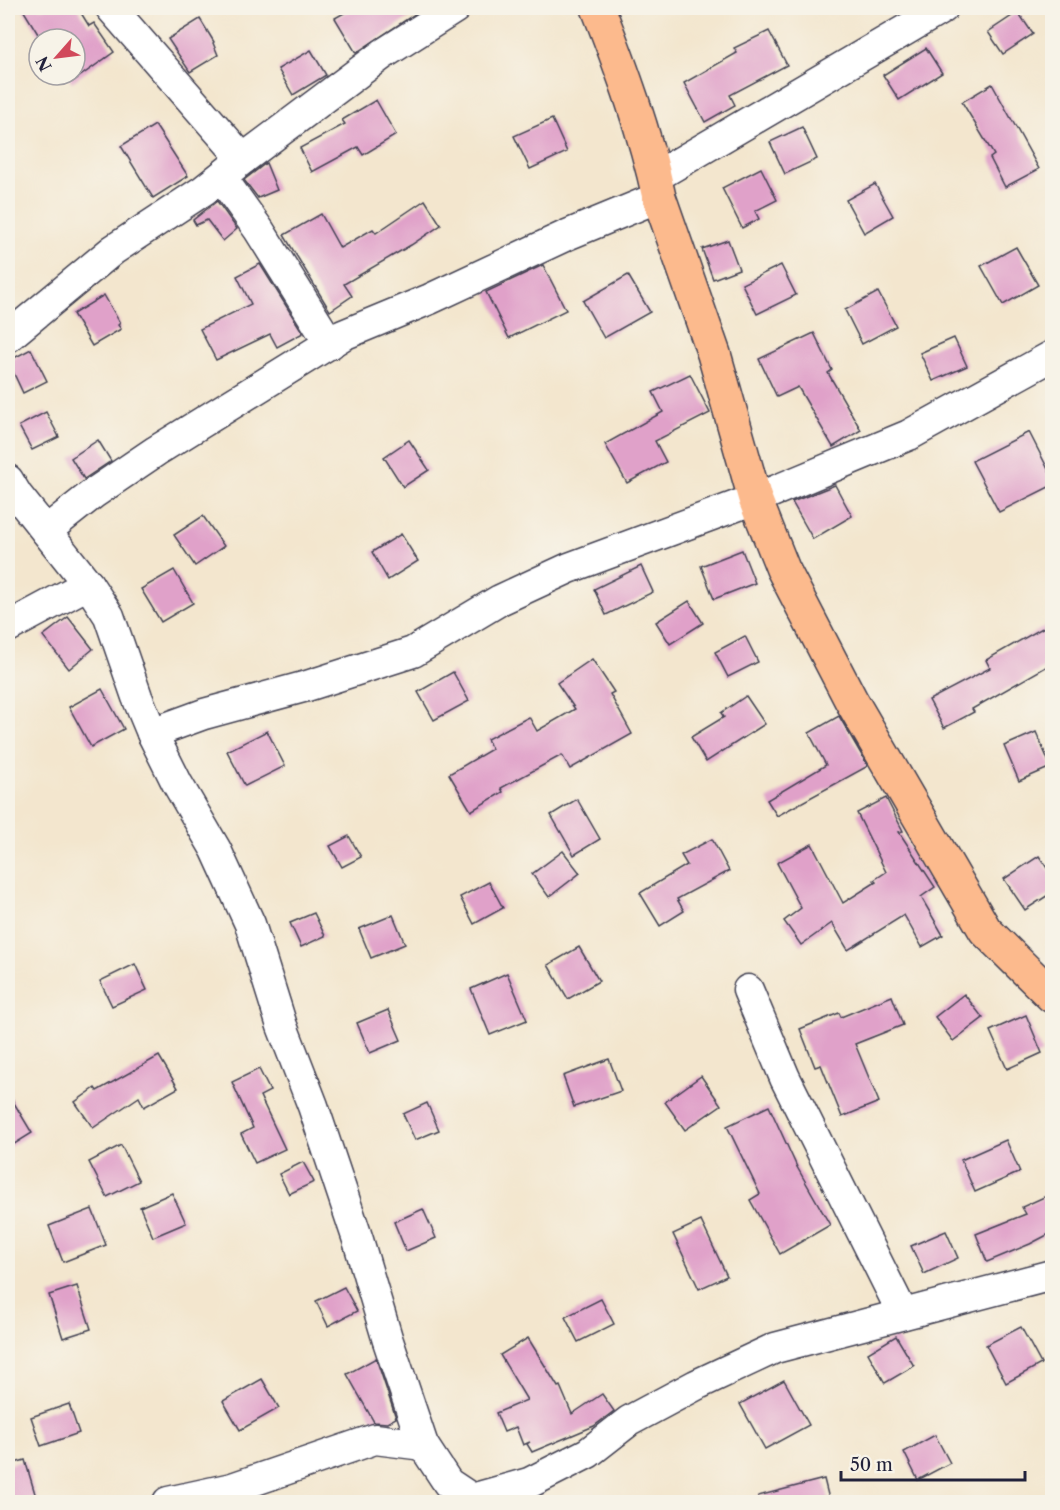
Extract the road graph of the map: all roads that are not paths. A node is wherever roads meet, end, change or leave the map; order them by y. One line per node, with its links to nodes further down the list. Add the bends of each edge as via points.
1 (111, 8): 5 (street)
2 (455, 8): 5 (street, via 383,54)
3 (597, 8): 6 (main road, via 624,76)
4 (943, 8): 6 (street)
5 (232, 168): 7 (street, via 113,250); 8 (street, via 259,230)
6 (656, 187): 8 (street, via 567,235); 11 (main road, via 714,354)
7 (8, 337)
8 (330, 344): 12 (street, via 156,451)
9 (1053, 356): 11 (street, via 909,435)
10 (8, 480): 12 (street)
11 (755, 499): 15 (street, via 569,568 501,600 413,652); 17 (main road, via 783,569 851,700 985,930)
12 (46, 531): 13 (street)
13 (88, 584): 14 (street); 15 (street, via 109,616)
14 (8, 627)
15 (152, 733): 20 (street, via 216,850 250,924 351,1218)
16 (748, 990): 19 (street, via 785,1078)
17 (1053, 996)
18 (1053, 1275): 19 (street)
19 (903, 1314): 21 (street, via 775,1348 629,1420 588,1453 529,1483)
20 (423, 1445): 21 (street, via 448,1482); 22 (street, via 375,1439 232,1488)
21 (472, 1501)
22 (168, 1503)

